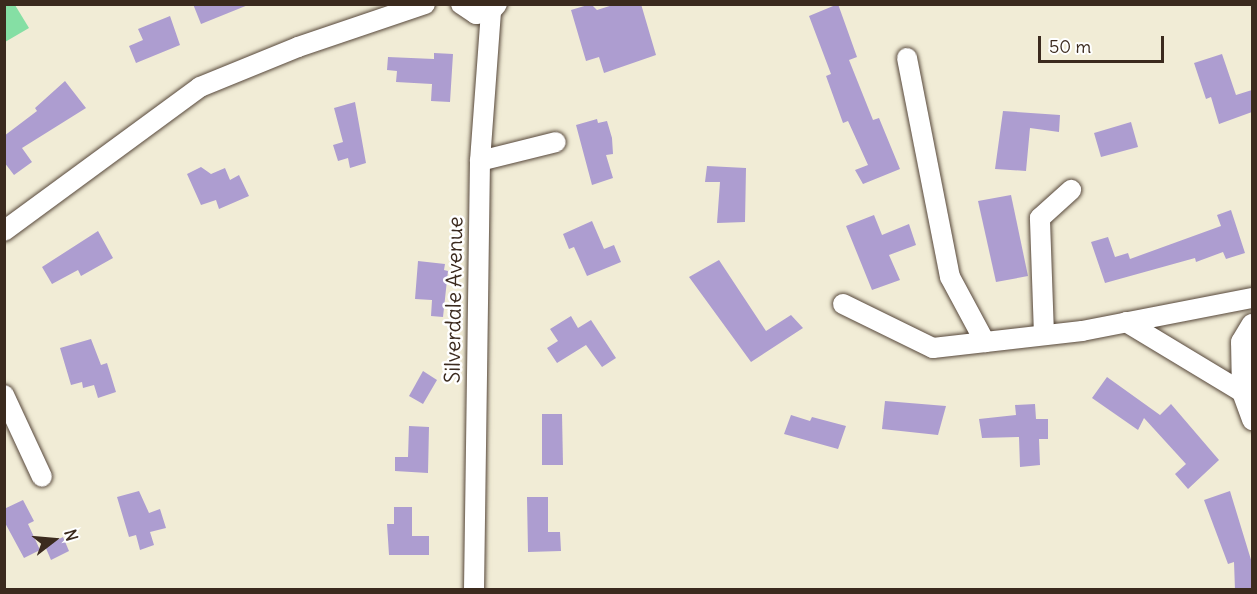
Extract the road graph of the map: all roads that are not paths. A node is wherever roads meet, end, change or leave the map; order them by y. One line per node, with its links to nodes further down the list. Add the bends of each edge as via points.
1 (425, 4): 8 (street, via 298,47 200,87)
2 (461, 4): 3 (street, via 476,14)
3 (494, 8): 6 (street, Silverdale Avenue)
4 (907, 58): 14 (street, via 950,277)
5 (556, 142): 6 (street)
6 (480, 161): 19 (street, Silverdale Avenue)
7 (1071, 190): 13 (street, via 1040,218)
8 (4, 231)
9 (1252, 298): 11 (street)
10 (843, 304): 14 (street, via 933,348)
11 (1126, 322): 13 (street); 15 (street)
12 (1252, 324): 15 (street, via 1241,342)
13 (1044, 335): 14 (street)
14 (985, 342)
15 (1242, 392): 17 (street)
16 (4, 395): 18 (street)
17 (1252, 420)
18 (42, 477)
19 (474, 590)

